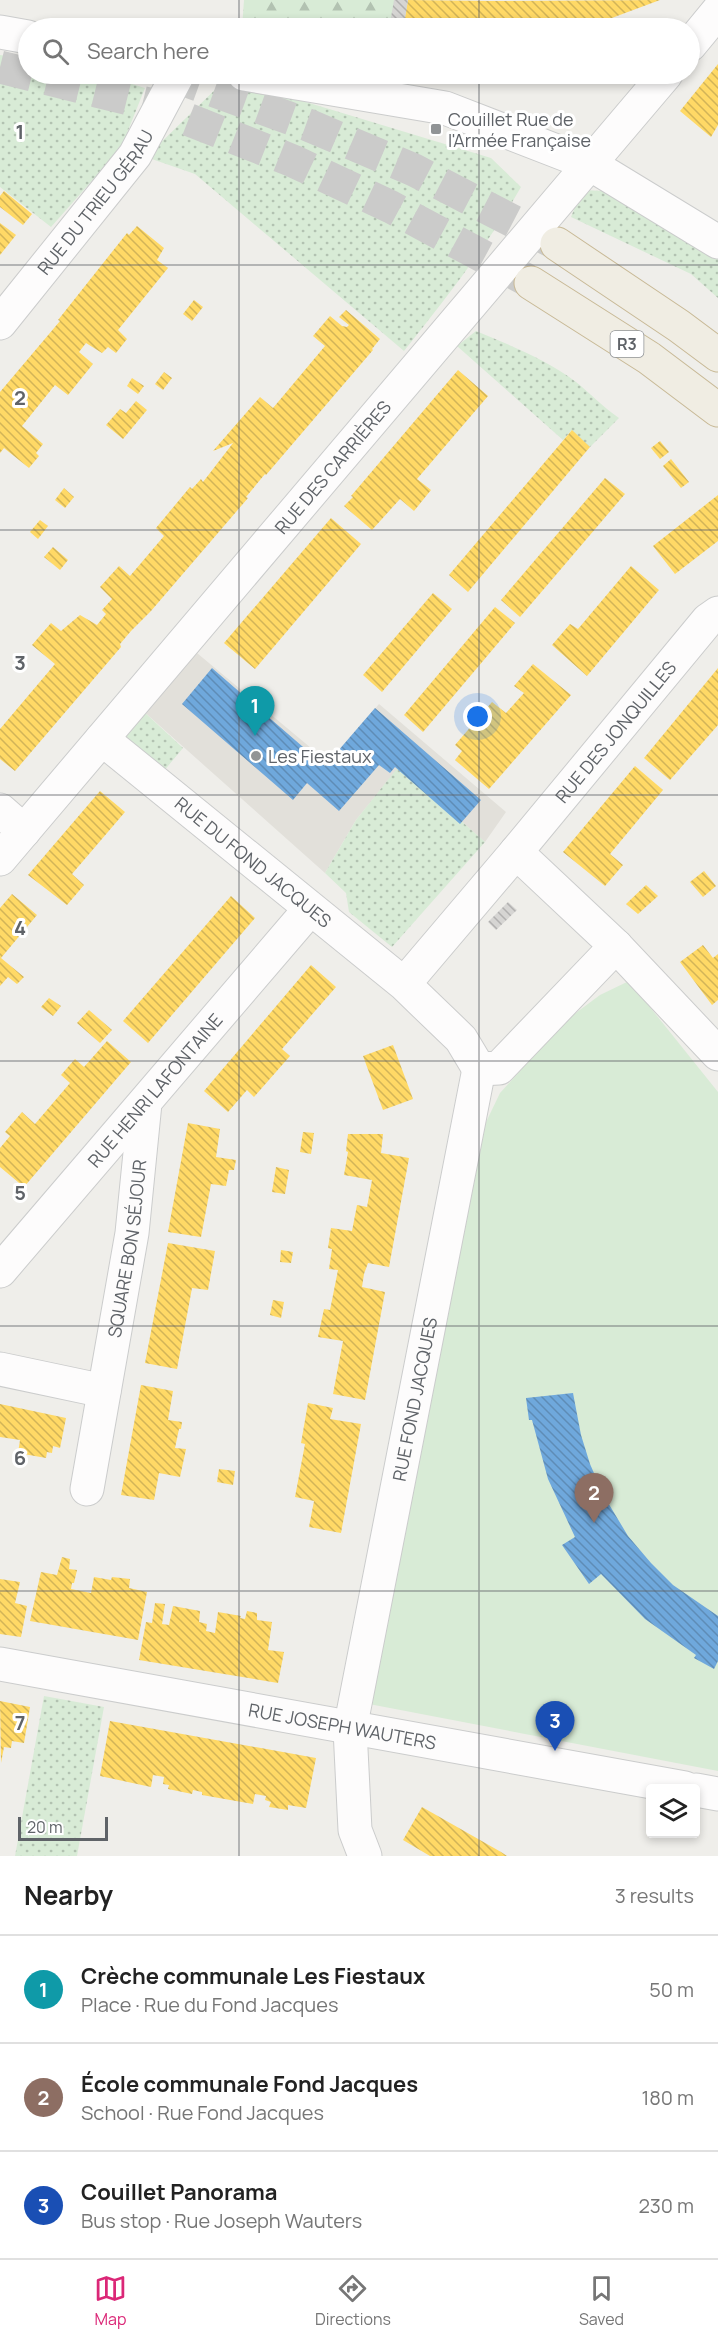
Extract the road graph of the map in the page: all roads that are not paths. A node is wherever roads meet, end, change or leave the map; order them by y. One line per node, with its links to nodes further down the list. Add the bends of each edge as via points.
1 (718, 11): 3 (street)
2 (0, 32): 4 (street)
3 (700, 33)
4 (18, 35)
5 (173, 84): 12 (street, RUE DU TRIEU GÉRAU, via 135,155)
6 (303, 84): 8 (street, via 445,108)
7 (658, 84): 8 (street, RUE DES CARRIÈRES)
8 (590, 164): 9 (street); 16 (street, RUE DES CARRIÈRES)
9 (718, 242)
10 (557, 244): 13 (highway, R3)
11 (531, 283): 14 (highway, R3, via 650,358)
12 (0, 323)
13 (718, 355)
14 (718, 410)
15 (718, 614): 19 (street, RUE DES JONQUILLES, via 708,621)
16 (102, 739): 18 (street, RUE DES CARRIÈRES); 21 (street, RUE DU FOND JACQUES)
17 (0, 810): 18 (street)
18 (24, 831): 20 (street, RUE DES CARRIÈRES)
19 (516, 852): 22 (street); 23 (street, RUE DES JONQUILLES)
20 (0, 859)
21 (310, 909): 23 (street, RUE DU FOND JACQUES); 26 (street, RUE HENRI LAFONTAINE)
22 (616, 946): 24 (street); 25 (street, via 499,1068)
23 (404, 984): 25 (street, RUE DU FOND JACQUES, via 461,1039)
24 (718, 1054)
25 (479, 1069): 32 (street, RUE FOND JACQUES)
26 (145, 1103): 27 (street, RUE HENRI LAFONTAINE); 29 (street, SQUARE BON SÉJOUR, via 132,1233)
27 (0, 1270)
28 (0, 1369): 29 (street)
29 (104, 1391): 30 (street, SQUARE BON SÉJOUR)
30 (87, 1489)
31 (0, 1664): 32 (street, RUE JOSEPH WAUTERS)
32 (350, 1729): 33 (street, RUE JOSEPH WAUTERS); 36 (street, RUE FOND JACQUES, via 355,1830)
33 (662, 1784)
34 (700, 1791): 35 (street)
35 (718, 1794)
36 (365, 1856)

